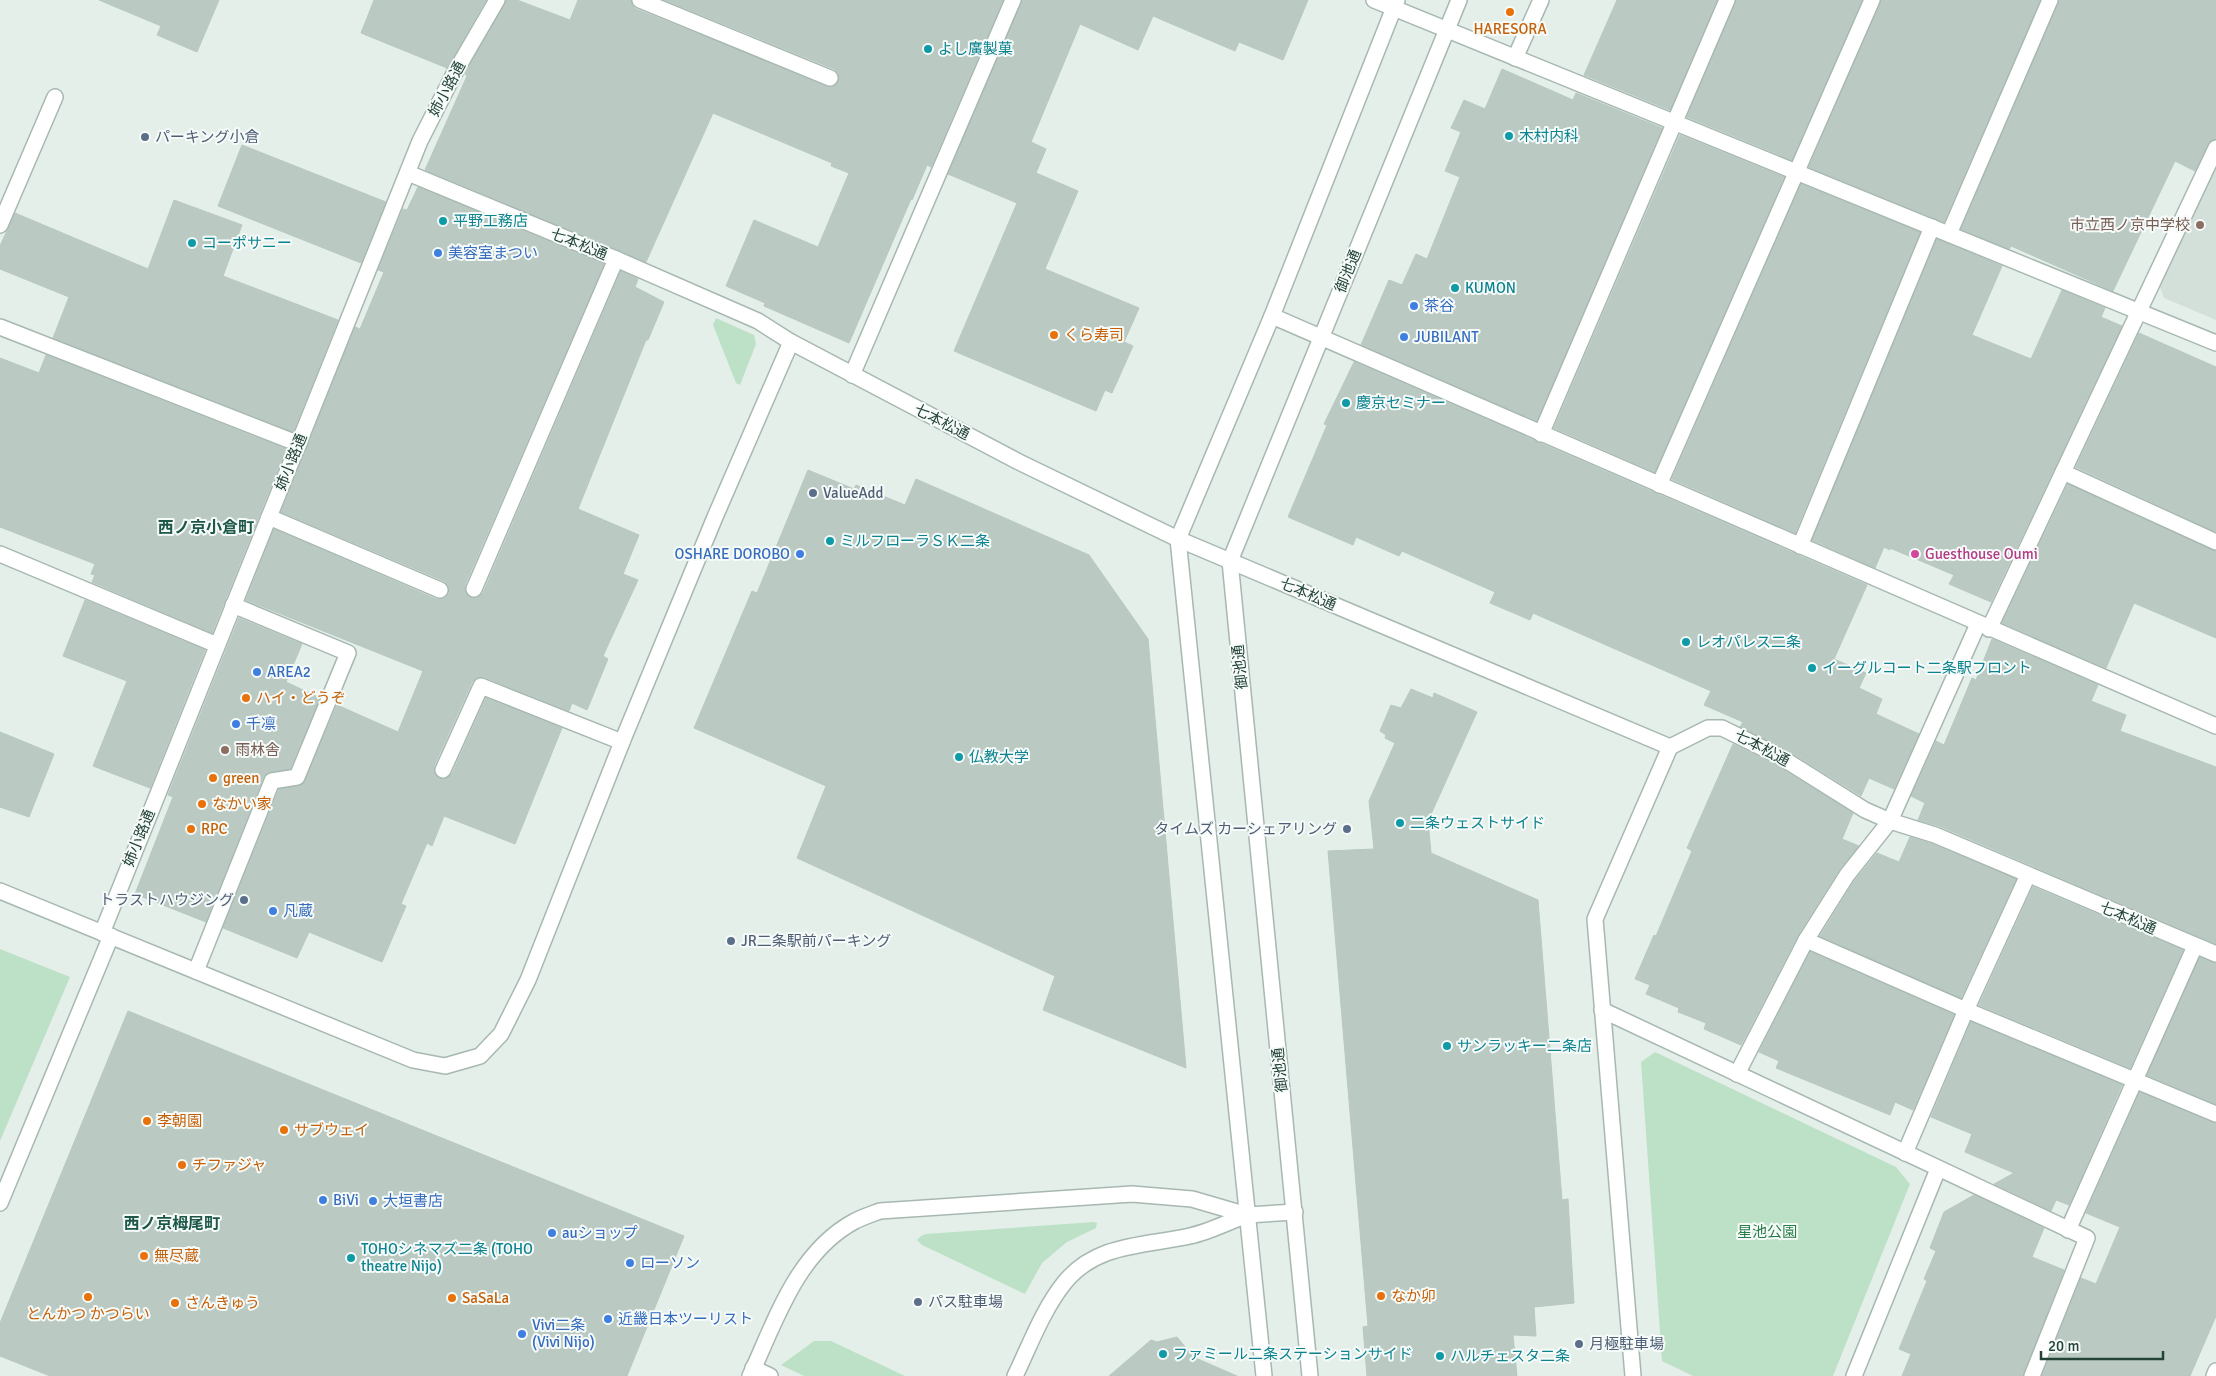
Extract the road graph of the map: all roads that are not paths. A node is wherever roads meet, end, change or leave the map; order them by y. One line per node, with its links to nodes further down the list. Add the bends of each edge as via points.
1 (497, 0): 18 (street, 姉小路通, via 454,74 420,141)
2 (640, 0): 13 (street)
3 (1013, 0): 29 (street)
4 (1374, 0): 10 (street)
5 (1459, 0): 11 (street, 御池通)
6 (1541, 0): 12 (street)
7 (1727, 0): 15 (street)
8 (1872, 0): 17 (street)
9 (2050, 0): 21 (street)
10 (1395, 4): 11 (street); 24 (street)
11 (1447, 30): 12 (street); 26 (street, 御池通)
12 (1515, 58): 15 (street)
13 (830, 78)
14 (55, 97): 19 (street)
15 (1675, 122): 17 (street); 30 (street)
16 (2216, 148): 23 (street)
17 (1798, 172): 20 (street); 33 (street)
18 (408, 173): 22 (street, 七本松通); 31 (street, 姉小路通)
19 (0, 225)
20 (1932, 227): 21 (street); 37 (street)
21 (1949, 234): 23 (street)
22 (616, 259): 27 (street, 七本松通, via 758,321); 40 (street)
23 (2139, 311): 28 (street); 32 (street)
24 (1272, 316): 26 (street); 35 (street)
25 (0, 327): 31 (street)
26 (1321, 338): 30 (street); 39 (street, 御池通)
27 (791, 342): 29 (street, 七本松通); 46 (street)
28 (2216, 343)
29 (852, 375): 35 (street, 七本松通)
30 (1541, 434): 33 (street)
31 (299, 444): 34 (street, 姉小路通)
32 (2064, 472): 36 (street); 43 (street)
33 (1660, 485): 37 (street)
34 (270, 516): 41 (street); 42 (street, 姉小路通)
35 (1178, 539): 39 (street, 七本松通); 66 (street)
36 (2216, 542)
37 (1800, 546): 43 (street)
38 (0, 554): 44 (street)
39 (1230, 561): 47 (street, 七本松通); 65 (street, 御池通)
40 (474, 589)
41 (440, 590)
42 (233, 605): 44 (street, 姉小路通); 56 (street, via 348,653 296,777 272,781)
43 (1984, 627): 45 (street); 49 (street)
44 (217, 645): 52 (street, 姉小路通)
45 (2216, 726)
46 (622, 742): 48 (street, via 481,686); 56 (street, via 528,980 501,1034 480,1056 445,1066 413,1060)
47 (1670, 747): 49 (street, 七本松通, via 1708,728 1722,728 1780,756 1865,810); 57 (street, via 1595,919)
48 (443, 770)
49 (1890, 821): 50 (street, 七本松通, via 1935,834); 53 (street, via 1847,875)
50 (2028, 875): 54 (street, 七本松通); 58 (street)
51 (0, 891): 52 (street)
52 (106, 934): 56 (street); 64 (street, 姉小路通)
53 (1806, 940): 58 (street); 59 (street)
54 (2195, 946): 55 (street, 七本松通); 60 (street)
55 (2216, 954)
56 (196, 971)
57 (1602, 1010): 59 (street); 74 (street)
58 (1966, 1010): 60 (street); 62 (street)
59 (1737, 1074): 62 (street)
60 (2135, 1079): 61 (street); 67 (street)
61 (2216, 1114)
62 (1905, 1153): 63 (street)
63 (1938, 1169): 67 (street); 75 (street)
64 (0, 1203)
65 (1295, 1212): 66 (street); 73 (street, 御池通)
66 (1247, 1215): 69 (street, via 1192,1198 1132,1194 880,1211 841,1230 808,1261); 71 (street, via 1191,1236 1115,1249 1093,1258 1066,1280 1054,1296); 72 (street)
67 (2068, 1230): 76 (street, via 2088,1238)
68 (2216, 1371): 77 (street)
69 (752, 1372): 70 (street)
70 (770, 1376)
71 (1015, 1376)
72 (1264, 1376)
73 (1310, 1376)
74 (1633, 1376)
75 (1854, 1376)
76 (2032, 1376)
77 (2214, 1376)

